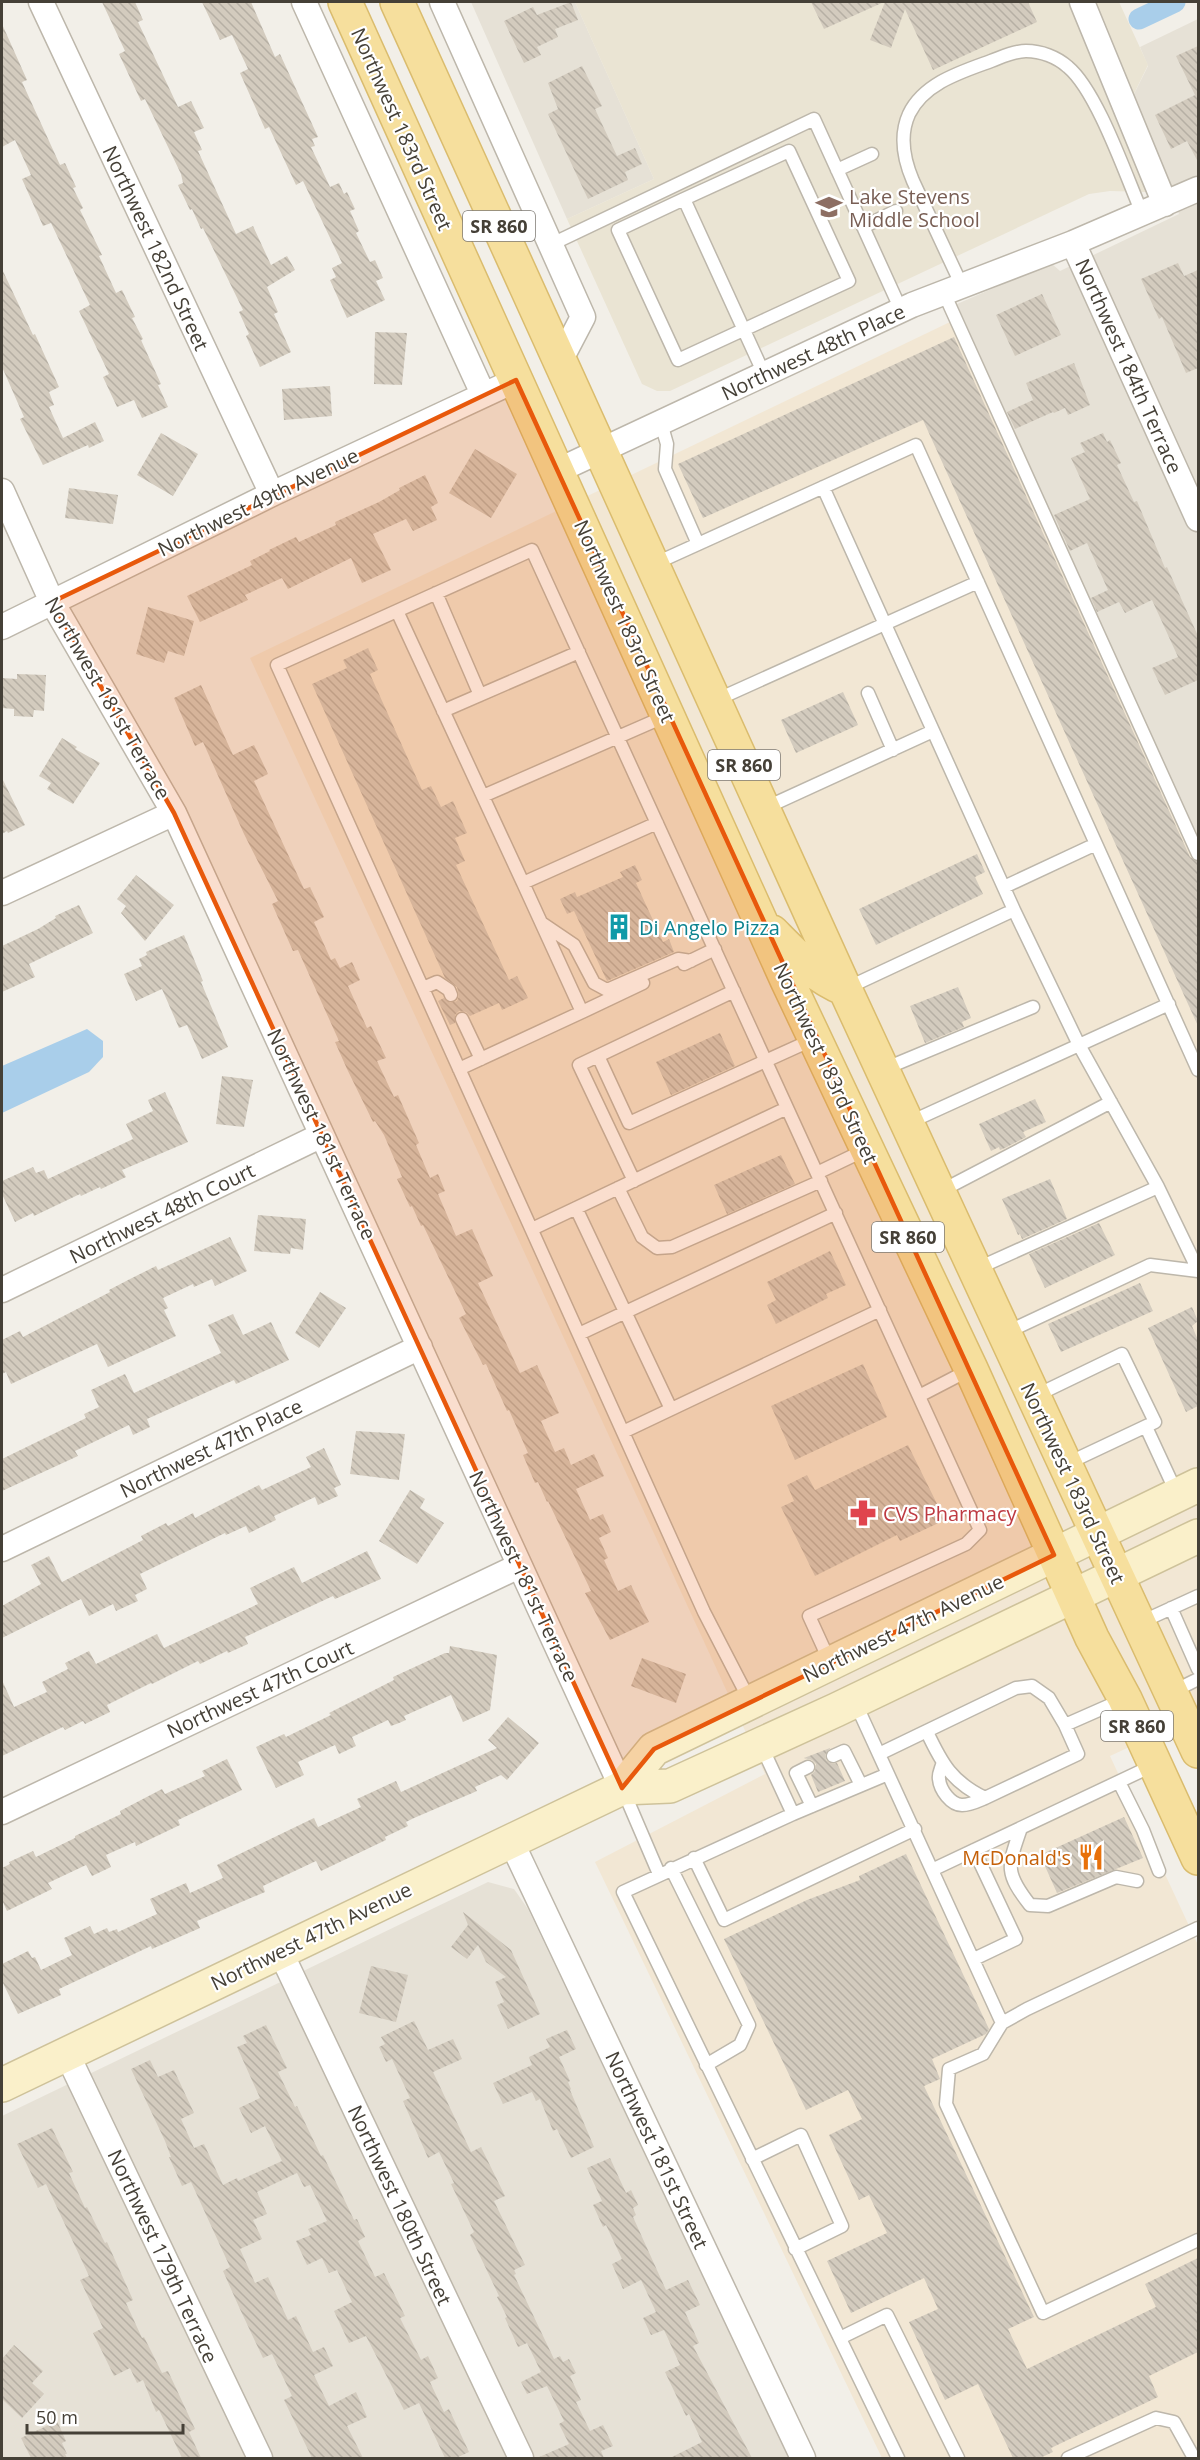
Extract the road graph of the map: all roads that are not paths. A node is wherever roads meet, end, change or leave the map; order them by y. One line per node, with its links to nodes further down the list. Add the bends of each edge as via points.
1 (41, 2): 29 (street, Northwest 182nd Street)
2 (304, 2): 23 (street)
3 (345, 2): 22 (main road, Northwest 183rd Street / SR 860)
4 (397, 2): 20 (main road, Northwest 183rd Street / SR 860)
5 (442, 2): 16 (street)
6 (1082, 2): 11 (street)
7 (872, 154): 8 (lane)
8 (837, 170): 14 (lane); 16 (lane, via 814,119)
9 (1198, 189): 11 (street)
10 (684, 199): 19 (lane); 19 (lane, via 618,230 678,360); 19 (lane, via 789,151 849,281)
11 (1165, 204): 13 (street, Northwest 184th Terrace)
12 (896, 211): 14 (lane)
13 (1143, 213): 15 (street, Northwest 184th Terrace); 17 (lane, via 1090,96 1070,68 1048,55 1023,51 970,69 946,79 916,102 908,116 903,148)
14 (863, 227): 18 (lane)
15 (1073, 243): 17 (street, Northwest 48th Place); 30 (street, Northwest 184th Terrace)
16 (552, 244): 20 (street, via 584,317)
17 (953, 289): 18 (street, Northwest 48th Place); 53 (lane)
18 (901, 310): 21 (street, Northwest 48th Place)
19 (744, 330): 21 (lane)
20 (560, 361): 25 (main road, Northwest 183rd Street / SR 860)
21 (764, 374): 24 (street, Northwest 48th Place)
22 (516, 380): 23 (street, Northwest 49th Avenue); 26 (main road, Northwest 183rd Street / SR 860)
23 (483, 394): 29 (street, Northwest 49th Avenue)
24 (661, 423): 25 (street, Northwest 48th Place); 31 (lane, via 667,444 665,469)
25 (601, 450): 26 (street, Northwest 48th Place); 32 (main road, Northwest 183rd Street / SR 860)
26 (557, 471): 44 (main road, Northwest 183rd Street / SR 860)
27 (823, 487): 31 (lane); 33 (lane, via 916,445); 37 (lane)
28 (2, 491): 35 (street, Northwest 181st Terrace)
29 (272, 494): 35 (street, Northwest 49th Avenue)
30 (1198, 519)
31 (698, 544): 32 (lane)
32 (653, 564): 42 (main road, Northwest 183rd Street / SR 860)
33 (978, 582): 37 (lane); 52 (lane)
34 (436, 593): 36 (lane); 39 (lane, via 532,550); 41 (lane)
35 (52, 602): 38 (street, Northwest 49th Avenue); 50 (street, Northwest 181st Terrace)
36 (397, 611): 43 (lane); 62 (lane, via 277,664)
37 (885, 624): 42 (lane); 45 (lane)
38 (2, 627)
39 (579, 652): 41 (lane); 46 (lane)
40 (868, 693): 47 (lane)
41 (480, 695): 43 (lane)
42 (715, 701): 49 (main road, Northwest 183rd Street / SR 860)
43 (443, 711): 48 (lane)
44 (667, 715): 46 (lane); 58 (main road, Northwest 183rd Street / SR 860)
45 (933, 731): 47 (lane); 55 (lane)
46 (618, 737): 48 (lane); 51 (lane)
47 (893, 750): 49 (lane)
48 (483, 796): 54 (lane)
49 (764, 808): 63 (main road, Northwest 183rd Street / SR 860)
50 (174, 813): 56 (street); 81 (street, Northwest 181st Terrace)
51 (657, 823): 54 (lane); 60 (lane)
52 (1096, 844): 55 (lane); 66 (lane)
53 (1198, 854)
54 (523, 883): 59 (lane)
55 (1004, 886): 57 (lane)
56 (2, 893)
57 (1014, 910): 63 (lane); 71 (lane)
58 (759, 921): 63 (main road, via 811,970); 70 (main road, Northwest 183rd Street / SR 860)
59 (542, 924): 61 (lane, via 574,945 594,982 607,990 678,959); 68 (lane)
60 (715, 949): 61 (lane); 64 (lane)
61 (691, 961): 68 (lane)
62 (423, 988): 65 (lane, via 437,982); 75 (lane)
63 (845, 989): 77 (main road, Northwest 183rd Street / SR 860)
64 (734, 991): 72 (lane); 74 (lane)
65 (451, 995)
66 (1169, 1004): 71 (lane); 76 (lane)
67 (1033, 1007): 77 (lane)
68 (582, 1012): 73 (lane)
69 (462, 1019): 73 (lane)
70 (815, 1040): 74 (lane); 77 (main road, via 854,1047); 82 (main road, Northwest 183rd Street / SR 860)
71 (1079, 1045): 78 (lane); 80 (lane)
72 (598, 1056): 74 (lane, via 628,1123); 84 (lane, via 579,1065)
73 (481, 1059): 75 (lane)
74 (766, 1061): 79 (lane)
75 (459, 1069): 90 (lane)
76 (1198, 1070)
77 (885, 1074): 80 (main road, Northwest 183rd Street / SR 860)
78 (1111, 1102): 85 (lane); 87 (lane)
79 (787, 1108): 83 (lane); 84 (lane)
80 (907, 1123): 87 (main road, Northwest 183rd Street / SR 860)
81 (322, 1136): 93 (street, Northwest 48th Court); 98 (street, Northwest 181st Terrace)
82 (867, 1149): 83 (lane); 99 (main road, Northwest 183rd Street / SR 860)
83 (819, 1177): 86 (lane, via 672,1248 657,1248 642,1237); 89 (lane)
84 (634, 1181): 86 (lane)
85 (1158, 1187): 91 (lane); 92 (lane)
86 (618, 1188): 88 (lane)
87 (939, 1192): 91 (main road, Northwest 183rd Street / SR 860)
88 (576, 1208): 90 (lane); 95 (lane)
89 (836, 1213): 94 (lane); 95 (lane)
90 (532, 1229): 96 (lane)
91 (975, 1270): 97 (main road, Northwest 183rd Street / SR 860)
92 (1198, 1270): 97 (lane, via 1150,1265)
93 (2, 1290)
94 (880, 1310): 100 (lane); 102 (lane)
95 (624, 1312): 96 (lane); 102 (lane)
96 (579, 1334): 104 (lane)
97 (1004, 1334): 101 (main road, Northwest 183rd Street / SR 860)
98 (420, 1347): 109 (street, Northwest 47th Place); 111 (street, Northwest 181st Terrace)
99 (970, 1369): 100 (lane); 110 (main road, Northwest 183rd Street / SR 860)
100 (919, 1396): 117 (lane, via 980,1530 966,1544 809,1616)
101 (1033, 1396): 103 (lane, via 1122,1354 1155,1422); 105 (main road, Northwest 183rd Street / SR 860)
102 (671, 1409): 104 (lane)
103 (1146, 1427): 105 (lane); 106 (lane)
104 (623, 1432): 122 (lane, via 704,1612)
105 (1065, 1465): 107 (main road, Northwest 183rd Street / SR 860)
106 (1188, 1490): 107 (main road, Northwest 47th Avenue)
107 (1097, 1534): 110 (main road, Northwest 47th Avenue); 112 (main road, Northwest 183rd Street / SR 860)
108 (1198, 1536): 112 (main road, Northwest 47th Avenue)
109 (2, 1550)
110 (1054, 1555): 113 (main road, Northwest 183rd Street / SR 860); 117 (main road, Northwest 47th Avenue)
111 (519, 1566): 135 (street, Northwest 181st Terrace); 138 (street, Northwest 47th Court)
112 (1116, 1575): 113 (main road, Northwest 47th Avenue); 116 (main road, Northwest 183rd Street / SR 860)
113 (1074, 1596): 120 (main road, Northwest 183rd Street / SR 860); 121 (main road, Northwest 47th Avenue)
114 (1198, 1596): 115 (lane)
115 (1171, 1608): 116 (lane); 118 (lane)
116 (1138, 1623): 119 (main road, Northwest 183rd Street / SR 860)
117 (830, 1662): 122 (main road, Northwest 47th Avenue)
118 (1198, 1669)
119 (1185, 1686): 126 (main road, Northwest 183rd Street / SR 860)
120 (1125, 1699): 123 (lane); 129 (main road, Northwest 183rd Street / SR 860)
121 (855, 1701): 125 (main road, Northwest 47th Avenue); 127 (lane)
122 (751, 1702): 135 (main road, Northwest 47th Avenue, via 654,1749)
123 (1065, 1725): 124 (lane, via 1048,1698 1032,1686 1016,1688); 136 (lane, via 1078,1754)
124 (927, 1732): 127 (lane); 130 (lane)
125 (760, 1745): 135 (main road, Northwest 47th Avenue, via 670,1786); 139 (lane)
126 (1198, 1751)
127 (879, 1754): 132 (lane)
128 (833, 1756): 134 (lane, via 844,1751)
129 (1155, 1764): 133 (lane); 145 (main road, Northwest 183rd Street / SR 860)
130 (942, 1765): 136 (lane, via 959,1782); 136 (lane, via 939,1779 952,1802 960,1806)
131 (808, 1767): 137 (lane, via 796,1773)
132 (888, 1774): 134 (lane); 141 (lane)
133 (1119, 1782): 140 (lane); 148 (lane)
134 (861, 1785): 137 (lane)
135 (622, 1788): 142 (main road, Northwest 47th Avenue); 149 (lane)
136 (985, 1798)
137 (812, 1806): 139 (lane)
138 (2, 1812)
139 (794, 1814): 144 (lane)
140 (1021, 1828): 143 (lane); 150 (lane, via 1010,1863 1014,1884 1030,1905 1048,1906 1116,1877)
141 (915, 1829): 144 (lane, via 724,1920); 147 (lane)
142 (511, 1841): 152 (main road, Northwest 47th Avenue); 164 (street, Northwest 181st Street)
143 (974, 1850): 147 (lane); 153 (lane, via 1016,1939)
144 (694, 1858): 146 (lane)
145 (1198, 1858)
146 (671, 1868): 149 (lane); 156 (lane, via 749,2025 741,2045)
147 (934, 1869): 153 (lane)
148 (1159, 1871)
149 (659, 1874): 156 (lane, via 623,1892)
150 (1137, 1881)
151 (1198, 1928): 154 (lane)
152 (280, 1951): 155 (main road, Northwest 47th Avenue); 163 (street, Northwest 180th Street)
153 (974, 1959): 154 (lane)
154 (1002, 2023): 159 (lane, via 983,2054 949,2069 946,2104 1043,2313)
155 (67, 2054): 157 (main road, Northwest 47th Avenue); 162 (street, Northwest 179th Terrace)
156 (706, 2065): 158 (lane)
157 (2, 2085)
158 (752, 2158): 160 (lane); 160 (lane, via 801,2135 842,2226)
159 (1198, 2240)
160 (795, 2249): 161 (lane)
161 (840, 2338): 165 (lane); 166 (lane, via 887,2315)
162 (260, 2458)
163 (521, 2458)
164 (803, 2458)
165 (898, 2458)
166 (958, 2458)
167 (1068, 2458): 168 (lane, via 1156,2418 1174,2422)
168 (1194, 2458)

